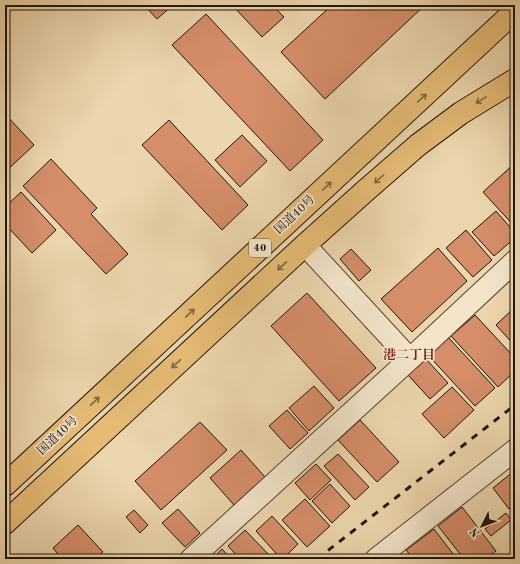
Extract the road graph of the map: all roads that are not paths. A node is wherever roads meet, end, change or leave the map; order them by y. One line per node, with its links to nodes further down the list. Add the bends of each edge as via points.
1 (515, 11): 7 (highway, 国道40号 / 40, one-way to 1)
2 (515, 80): 3 (highway, 40, one-way to 3, via 460,113 418,145)
3 (305, 245): 5 (street); 8 (highway, 40, one-way to 8)
4 (515, 261): 5 (street)
5 (410, 359): 9 (street)
6 (515, 450): 10 (street)
7 (5, 485)
8 (5, 523)
9 (191, 559)
10 (376, 559)

